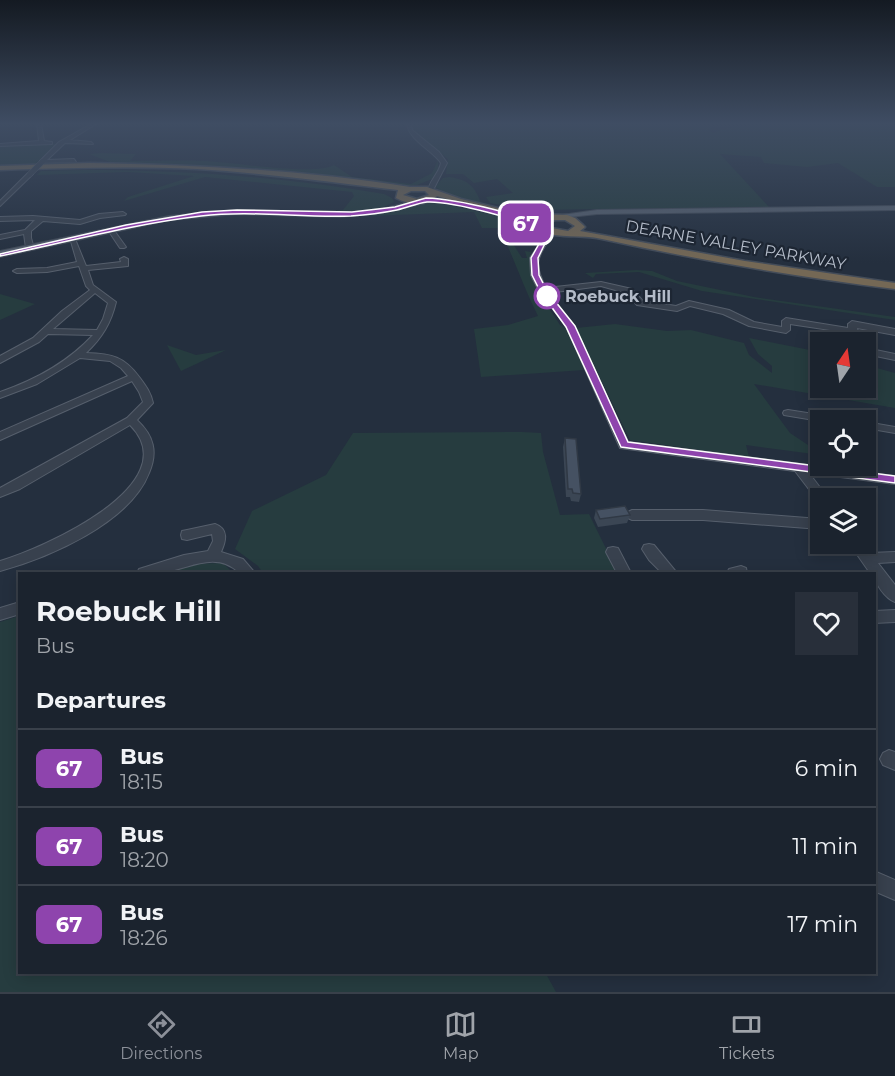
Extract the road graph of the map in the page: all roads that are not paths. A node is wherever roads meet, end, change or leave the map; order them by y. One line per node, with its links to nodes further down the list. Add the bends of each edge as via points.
1 (34, 170): 10 (street, bridge)
2 (194, 170): 8 (highway, via 335,183)
3 (250, 170): 6 (highway)
4 (443, 170): 5 (street)
5 (436, 180): 6 (street); 7 (street)
6 (410, 189): 7 (highway); 8 (highway, via 400,192)
7 (431, 191): 9 (highway, via 433,197); 17 (highway, via 531,217)
8 (400, 197): 9 (highway); 13 (main road, via 394,206)
9 (424, 201): 13 (main road); 21 (highway, via 502,214)
10 (0, 204)
11 (103, 208): 16 (street, via 96,210)
12 (895, 208): 14 (main road)
13 (382, 211): 22 (main road, via 340,215 202,214)
14 (589, 213): 17 (main road); 20 (main road, via 580,217)
15 (123, 214): 16 (street)
16 (99, 216): 19 (street, via 81,225)
17 (550, 217): 20 (highway, via 567,218); 21 (highway, via 539,223)
18 (0, 219): 19 (street)
19 (42, 219): 23 (street)
20 (575, 228): 21 (highway, via 555,233); 26 (street); 33 (highway, DEARNE VALLEY PARKWAY, via 791,267); 34 (highway, DEARNE VALLEY PARKWAY, via 731,263)
21 (542, 229): 26 (street, via 548,235)
22 (111, 230): 25 (main road); 27 (street)
23 (26, 232): 24 (street); 28 (street)
24 (0, 237)
25 (72, 239): 28 (main road); 31 (street)
26 (544, 242): 36 (street, via 534,258 535,275)
27 (122, 247)
28 (30, 248): 29 (main road)
29 (0, 254)
30 (124, 259): 31 (street, via 127,264)
31 (82, 266): 32 (street); 35 (street)
32 (17, 272)
33 (895, 281)
34 (895, 286)
35 (93, 291): 38 (street); 41 (street, via 112,302 109,316)
36 (543, 291): 37 (street, via 615,286 629,291 640,303 677,309 688,303 726,312 752,324); 55 (street, via 570,326 624,445)
37 (786, 330): 39 (street, via 786,321); 42 (street)
38 (48, 331): 41 (street); 46 (street)
39 (854, 331): 40 (street, via 852,324)
40 (895, 332)
41 (98, 333): 44 (street)
42 (788, 340)
43 (876, 353): 45 (street)
44 (78, 355): 47 (street, via 114,358 123,362); 48 (street, via 48,375)
45 (895, 357)
46 (0, 360)
47 (134, 377): 51 (street, via 148,403); 54 (street)
48 (0, 395)
49 (788, 413): 50 (street)
50 (810, 416)
51 (131, 420): 58 (street); 68 (street, via 146,436 149,459 123,501 86,531 62,544)
52 (876, 427): 53 (street)
53 (895, 430)
54 (0, 436)
55 (798, 467): 56 (street); 57 (street)
56 (895, 480)
57 (814, 488)
58 (0, 493)
59 (632, 515): 60 (street, via 675,509 715,517)
60 (810, 523)
61 (187, 535): 65 (street, via 215,529 219,541)
62 (649, 549): 72 (street)
63 (613, 552): 71 (street)
64 (864, 554): 67 (street)
65 (213, 556): 69 (street); 70 (street, via 230,559)
66 (895, 556): 67 (street)
67 (867, 558): 73 (street)
68 (0, 566)
69 (148, 572)
70 (247, 572)
71 (623, 572)
72 (669, 572)
73 (895, 596)
74 (18, 609): 75 (street)
75 (0, 614)
76 (895, 616): 77 (street)
77 (876, 617)
78 (876, 881): 79 (street)
79 (895, 890)

